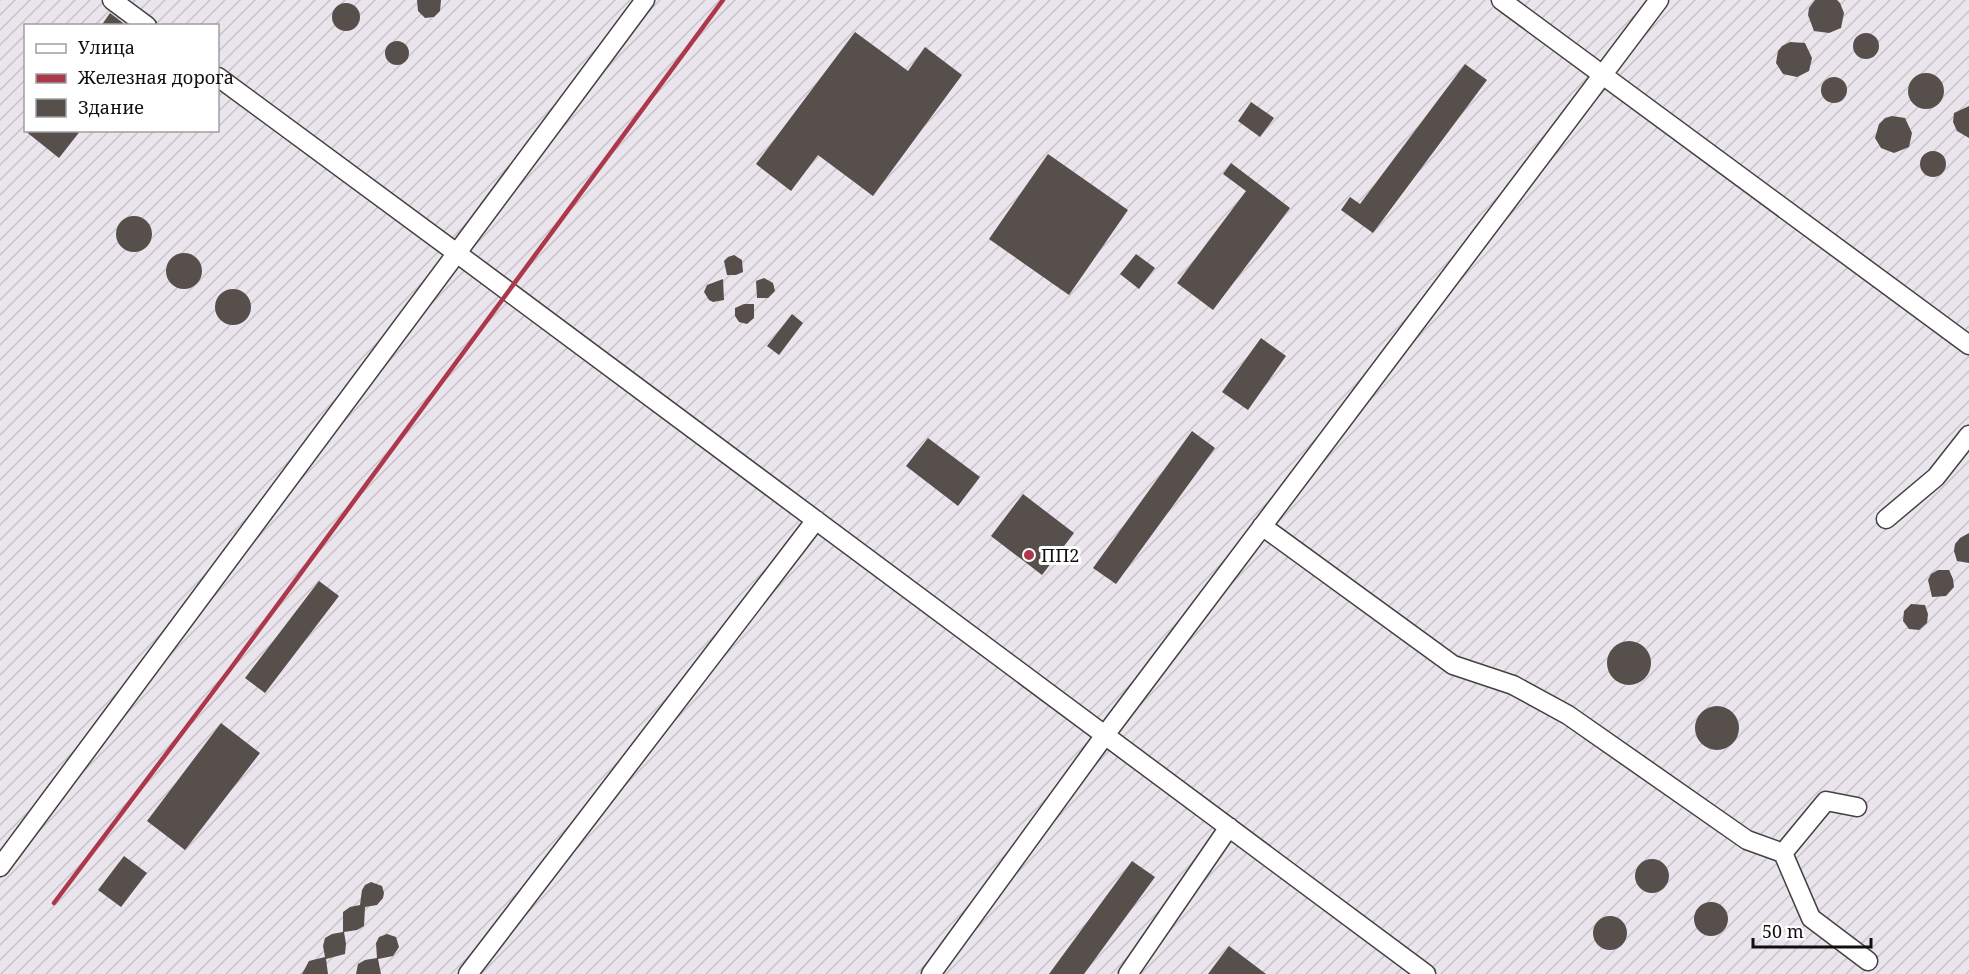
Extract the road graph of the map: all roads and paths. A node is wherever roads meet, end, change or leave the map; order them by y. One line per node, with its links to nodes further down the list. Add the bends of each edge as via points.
1 (112, 0): 5 (lane)
2 (645, 0): 8 (lane)
3 (1659, 0): 6 (lane)
4 (1510, 3): 6 (lane)
5 (144, 24)
6 (1603, 75): 9 (lane); 13 (lane)
7 (219, 78): 8 (lane)
8 (458, 254): 12 (lane); 18 (lane)
9 (1969, 345)
10 (1969, 435): 11 (lane, via 1936,477)
11 (1886, 519)
12 (816, 520): 14 (lane); 20 (lane)
13 (1262, 526): 14 (lane); 17 (lane, via 1453,665 1513,685 1568,715 1748,840)
14 (1105, 735): 16 (lane); 21 (lane)
15 (1857, 807): 17 (lane, via 1826,801)
16 (1229, 827): 22 (lane); 23 (lane)
17 (1783, 853): 19 (lane, via 1811,918)
18 (0, 867)
19 (1868, 961)
20 (468, 974)
21 (931, 974)
22 (1128, 974)
23 (1426, 974)

